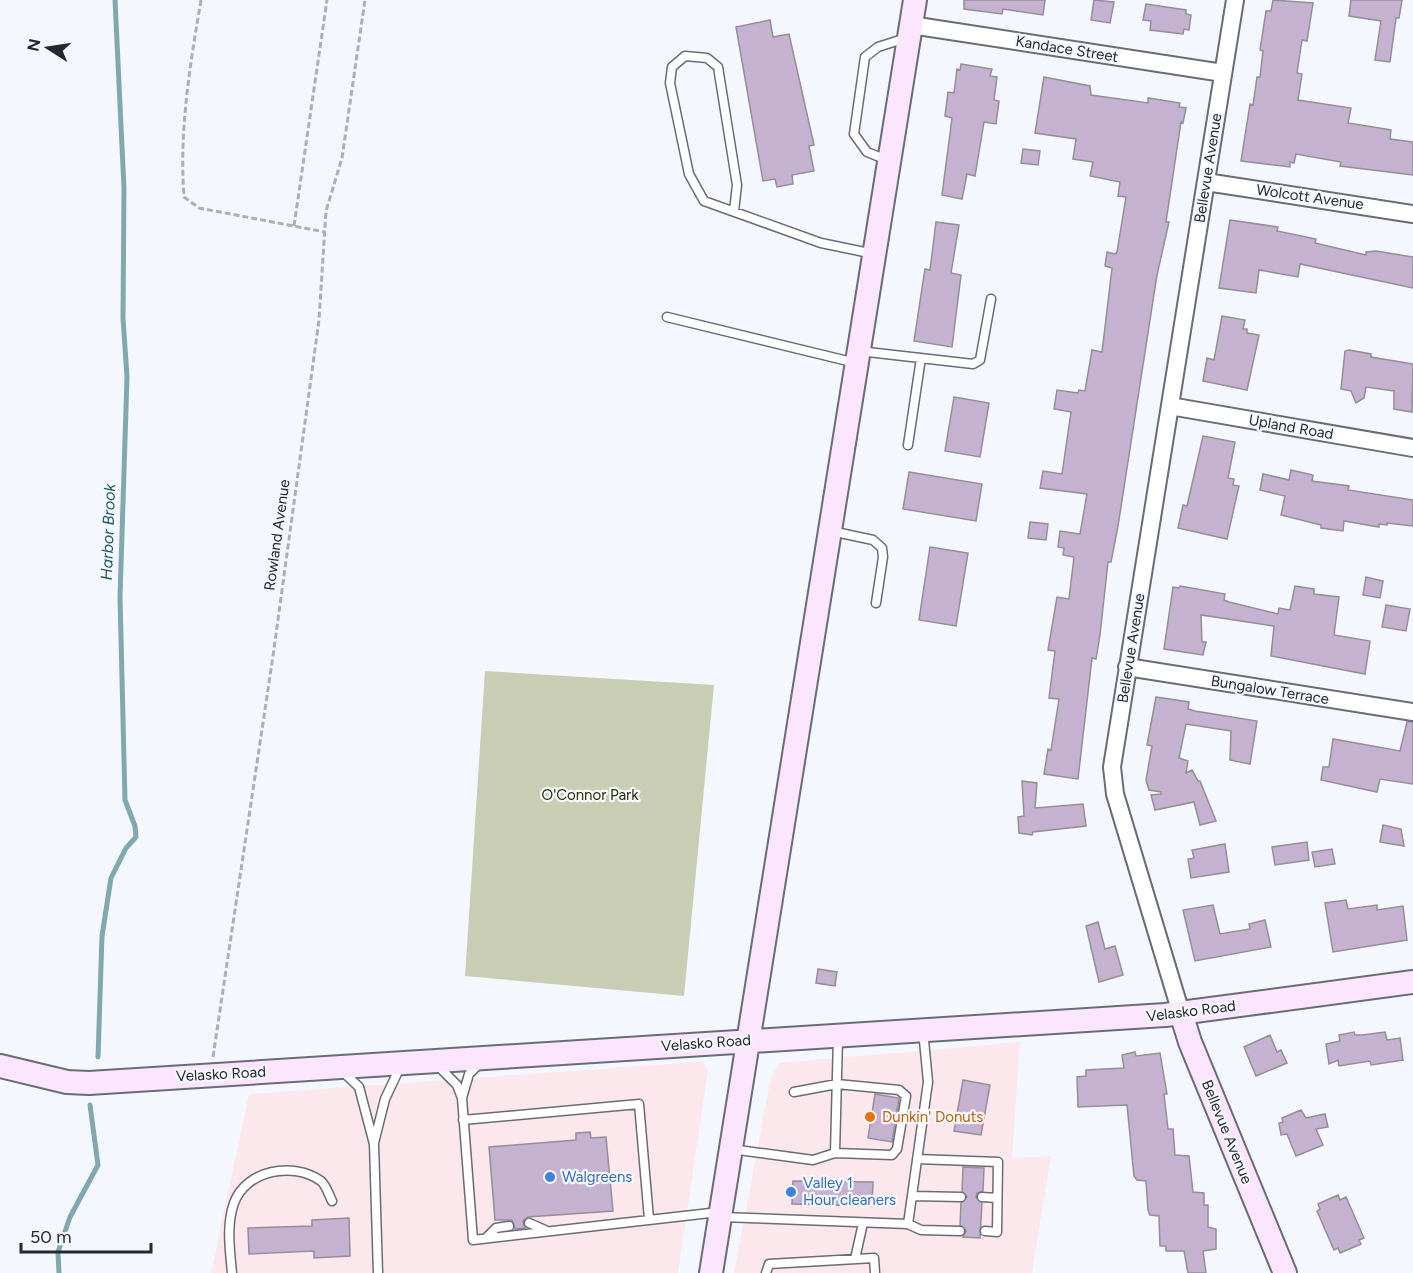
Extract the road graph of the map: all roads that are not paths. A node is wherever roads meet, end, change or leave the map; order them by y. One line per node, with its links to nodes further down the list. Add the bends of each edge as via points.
1 (915, 0): 3 (street)
2 (1235, 0): 4 (street, Bellevue Avenue)
3 (910, 31): 4 (street, Kandace Street); 5 (street); 5 (lane, via 865,57 854,134 867,152)
4 (1223, 73): 6 (street, Bellevue Avenue)
5 (889, 161): 9 (street)
6 (1206, 182): 8 (street, Wolcott Avenue); 14 (street, Bellevue Avenue)
7 (734, 211): 7 (lane, via 736,185 718,67 707,58 685,56 672,67 670,83 689,174 704,201); 9 (lane, via 820,243)
8 (1413, 214)
9 (874, 254): 12 (street)
10 (991, 299): 13 (lane, via 980,360 974,364)
11 (667, 317): 12 (lane)
12 (858, 357): 13 (lane); 17 (street)
13 (921, 358): 15 (lane)
14 (1170, 406): 16 (street, Upland Road); 19 (street, Bellevue Avenue)
15 (908, 445)
16 (1413, 448)
17 (830, 531): 18 (lane, via 873,540 882,548); 25 (street)
18 (876, 603)
19 (1127, 667): 20 (street, Bungalow Terrace); 22 (street, Bellevue Avenue, via 1112,766 1115,794)
20 (1413, 712)
21 (1413, 982): 22 (street, Velasko Road)
22 (1181, 1013): 23 (street, Velasko Road); 60 (street, Bellevue Avenue)
23 (923, 1030): 24 (street, Velasko Road); 38 (lane, via 928,1082)
24 (838, 1035): 25 (street, Velasko Road); 31 (lane)
25 (750, 1040): 26 (street, Velasko Road); 36 (street)
26 (484, 1058): 27 (street, Velasko Road); 33 (lane, via 469,1074)
27 (433, 1062): 28 (street, Velasko Road); 33 (lane, via 458,1085)
28 (401, 1064): 30 (street, Velasko Road); 35 (lane, via 385,1099)
29 (0, 1066): 30 (street, Velasko Road, via 67,1082 89,1083)
30 (339, 1068): 35 (lane, via 359,1088)
31 (837, 1084): 32 (lane); 37 (lane); 37 (lane, via 899,1090 906,1096 897,1149 892,1155)
32 (794, 1092)
33 (462, 1098): 34 (lane)
34 (464, 1120): 45 (lane, via 639,1104); 53 (lane, via 472,1240)
35 (374, 1144): 56 (lane)
36 (730, 1149): 37 (lane, via 813,1160); 44 (street)
37 (835, 1152)
38 (917, 1159): 39 (lane); 42 (lane, via 998,1162)
39 (912, 1196): 40 (lane); 48 (lane)
40 (962, 1197)
41 (982, 1197): 42 (lane)
42 (997, 1198): 52 (lane, via 997,1232)
43 (332, 1201): 55 (lane, via 323,1182 303,1172 273,1171 249,1181 235,1202 228,1234)
44 (719, 1214): 45 (lane); 47 (lane); 57 (street)
45 (649, 1219): 50 (lane)
46 (529, 1223): 50 (lane)
47 (863, 1223): 48 (lane); 54 (lane)
48 (908, 1224): 51 (lane, via 921,1230)
49 (509, 1226): 53 (lane, via 495,1228)
50 (549, 1231): 53 (lane)
51 (960, 1231)
52 (985, 1231)
53 (486, 1238)
54 (855, 1259): 58 (lane, via 769,1264); 59 (lane, via 874,1258)
55 (232, 1273)
56 (378, 1273)
57 (711, 1273)
58 (766, 1273)
59 (875, 1273)
60 (1285, 1273)

